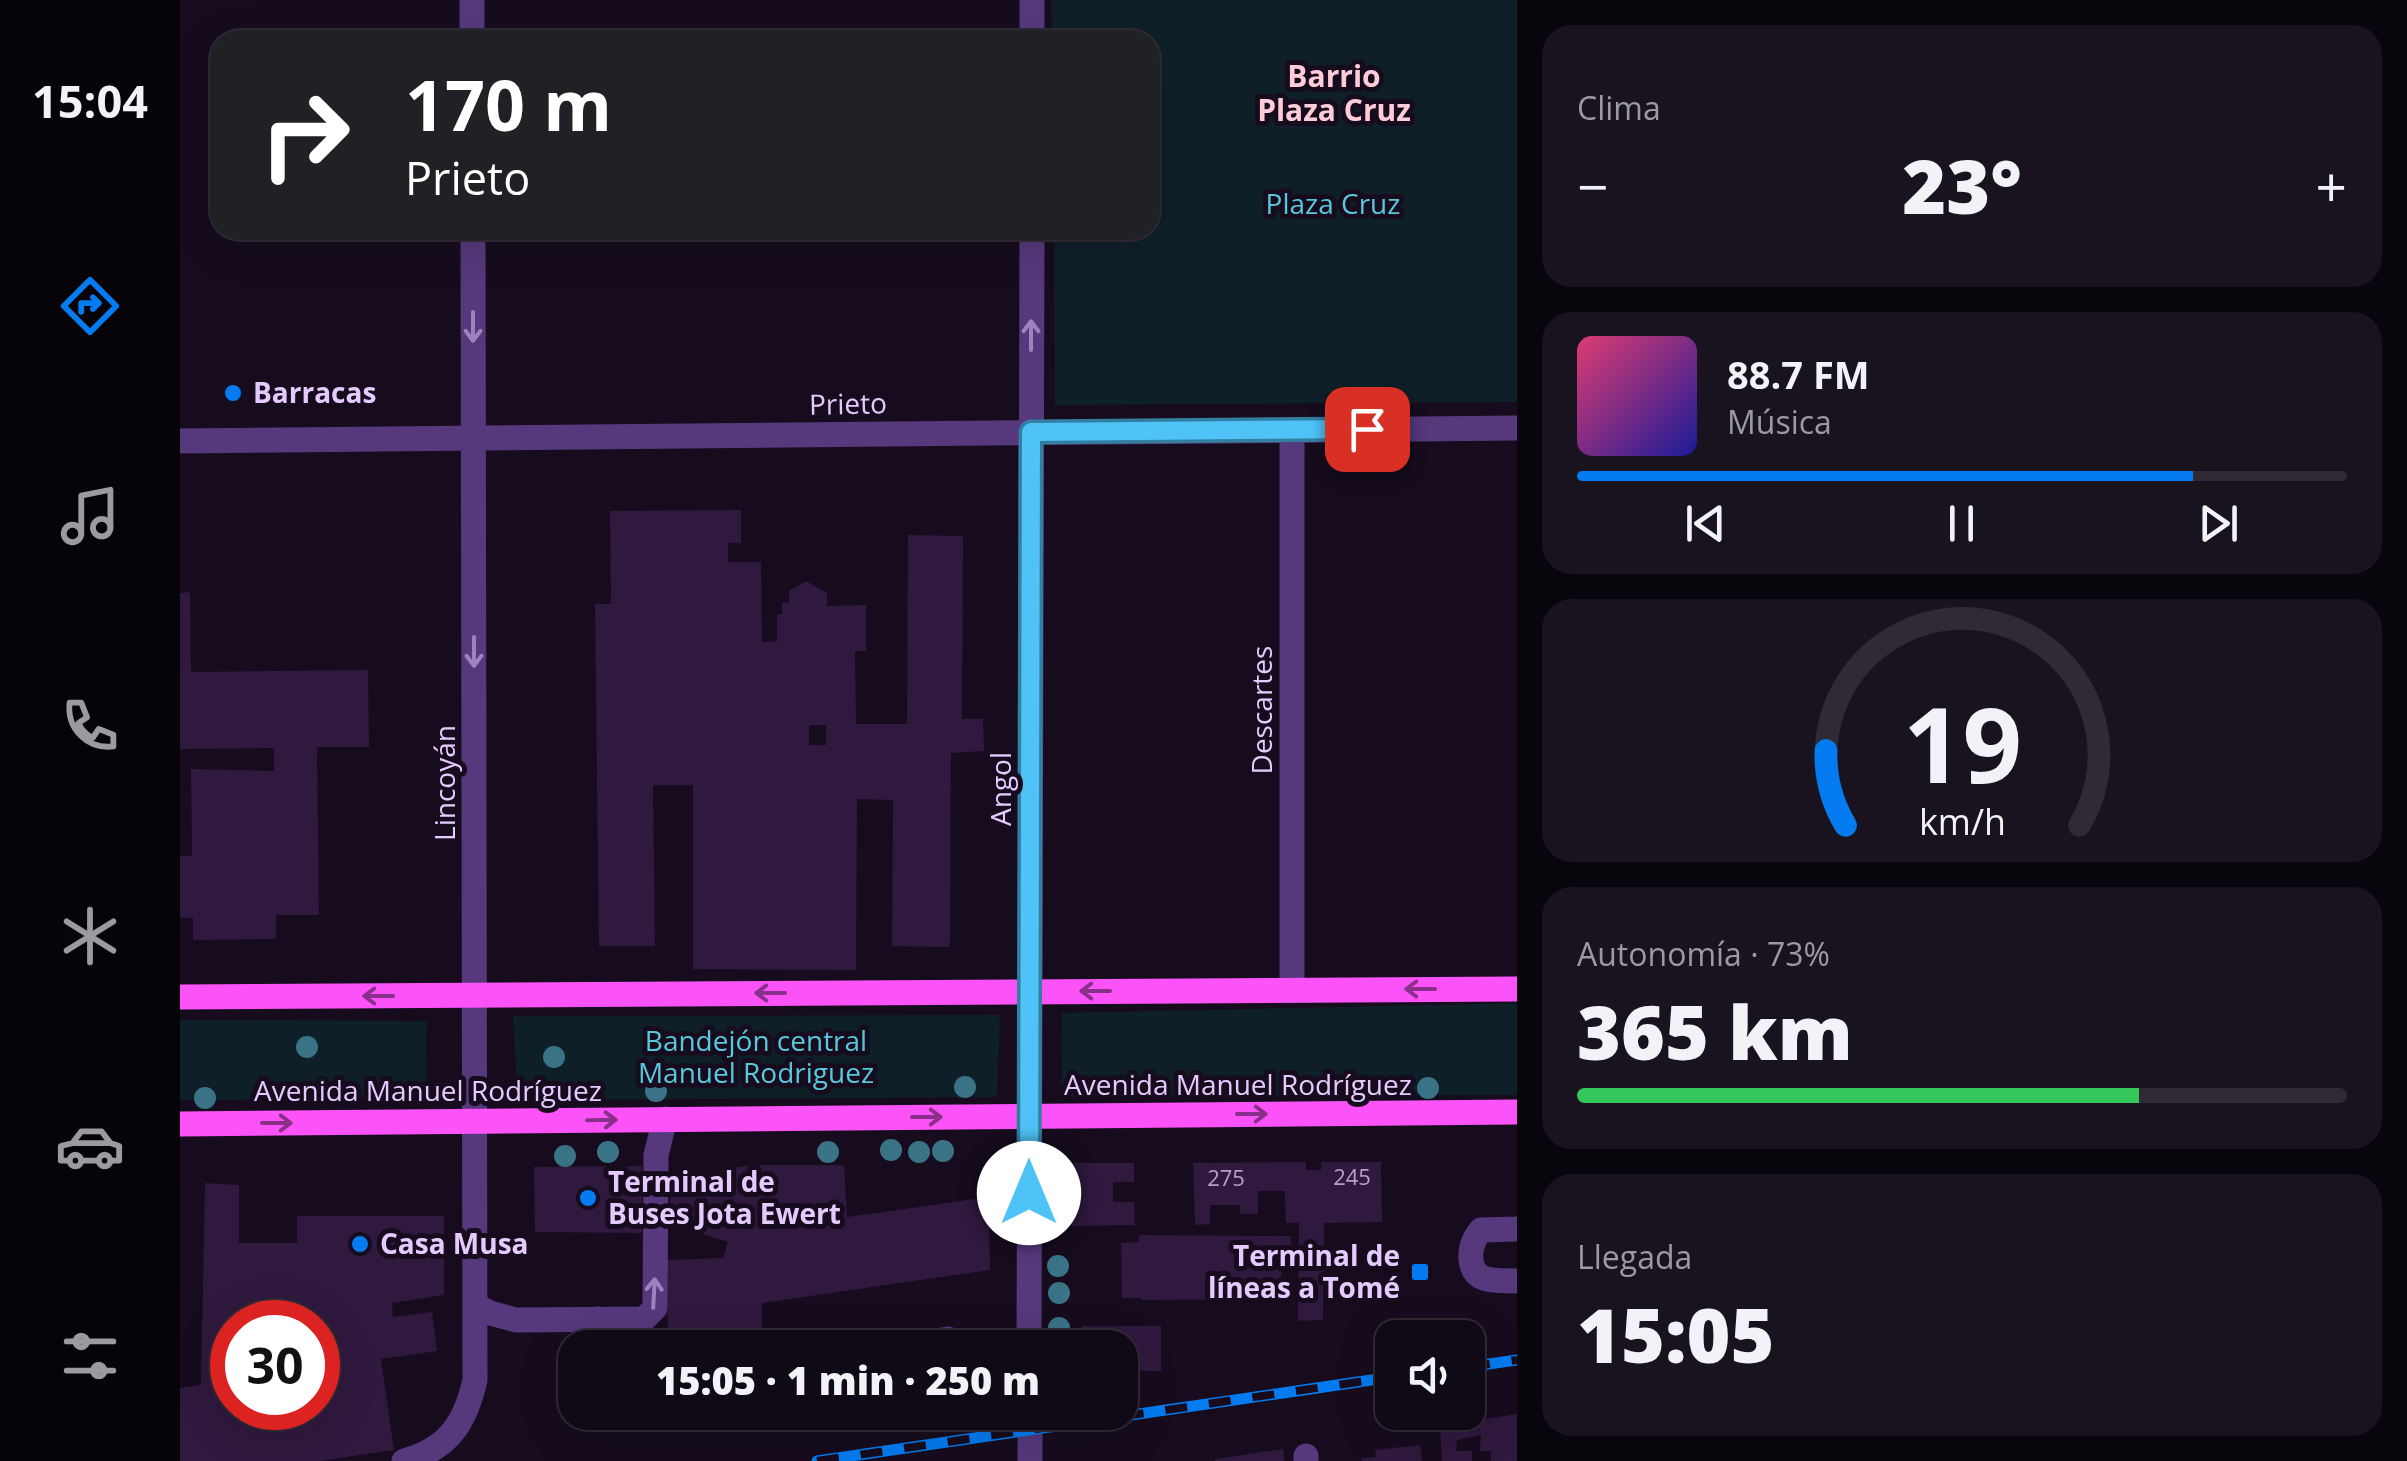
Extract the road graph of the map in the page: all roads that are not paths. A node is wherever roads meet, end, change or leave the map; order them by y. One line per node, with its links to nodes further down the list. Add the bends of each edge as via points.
1 (472, 0): 3 (street)
2 (1032, 0): 4 (street)
3 (472, 30)
4 (1032, 30)
5 (472, 240): 10 (street, Lincoyán, one-way to 10)
6 (1032, 240): 9 (street, Angol, one-way to 6)
7 (1517, 428): 8 (street, Prieto)
8 (1292, 430): 9 (street, Prieto); 13 (street, Descartes)
9 (1031, 432): 10 (street, Prieto); 14 (street, Angol)
10 (473, 438): 11 (street, Prieto); 15 (street, Lincoyán, one-way to 15)
11 (180, 442)
12 (1517, 989): 13 (main road, one-way to 13)
13 (1292, 990): 14 (main road, one-way to 14)
14 (1031, 991): 15 (main road, one-way to 15); 18 (street, Angol)
15 (476, 994): 16 (main road, one-way to 16); 20 (street, Lincoyán)
16 (180, 997)
17 (1517, 1112): 18 (main road, Avenida Manuel Rodríguez, one-way to 17)
18 (1028, 1116): 19 (main road, Avenida Manuel Rodríguez, one-way to 18); 27 (street, Angol)
19 (665, 1120): 20 (main road, Avenida Manuel Rodríguez, one-way to 19); 25 (street, one-way to 19, via 644,1318 655,1308 656,1155)
20 (474, 1121): 21 (main road, Avenida Manuel Rodríguez, one-way to 20); 24 (street, Lincoyán)
21 (180, 1124)
22 (1517, 1229): 23 (street, via 1481,1230 1471,1249 1477,1276)
23 (1517, 1281)
24 (475, 1304): 25 (street, via 516,1320); 29 (street, Lincoyán, via 475,1380 461,1421 425,1455)
25 (598, 1319): 26 (street)
26 (605, 1330)
27 (1029, 1330)
28 (1030, 1430): 30 (street)
29 (404, 1461)
30 (1030, 1461)

